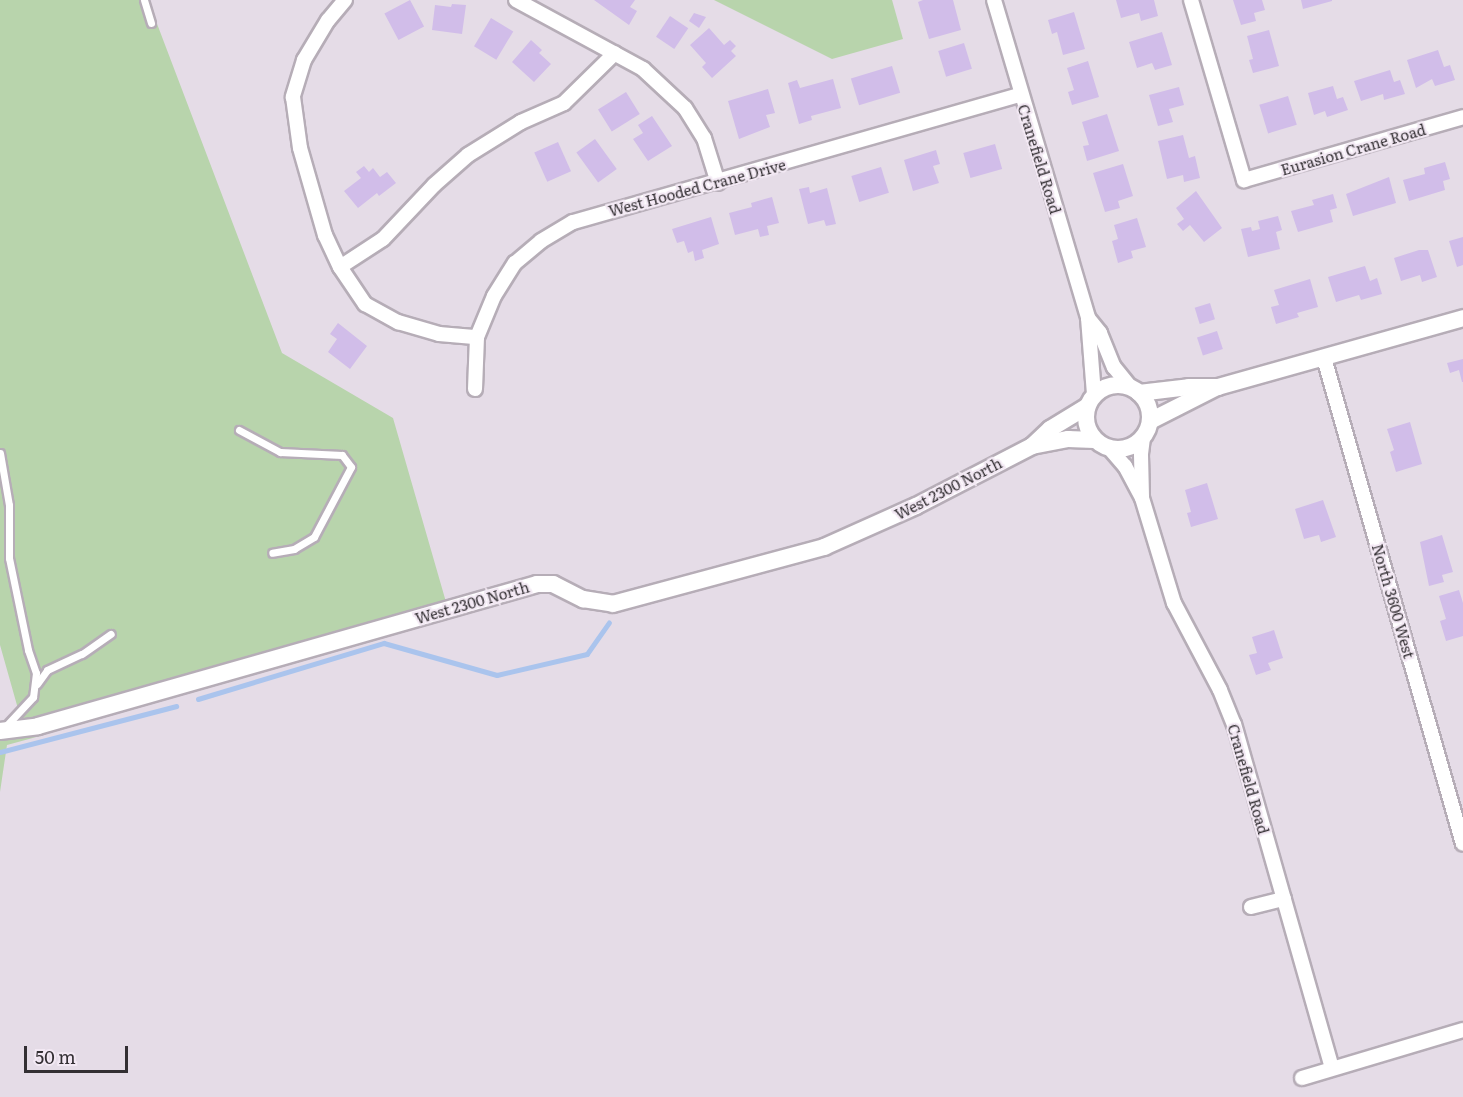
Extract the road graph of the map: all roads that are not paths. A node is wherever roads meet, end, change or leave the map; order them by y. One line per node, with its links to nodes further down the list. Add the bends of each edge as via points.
1 (144, 0): 6 (lane)
2 (345, 0): 11 (street, via 304,60 293,97 300,148 325,235)
3 (516, 0): 7 (street)
4 (994, 0): 8 (street, Cranefield Road)
5 (1191, 0): 9 (street, Eurasion Crane Road, via 1244,180)
6 (151, 22)
7 (615, 53): 10 (street, via 643,69 686,108 704,138); 11 (street, via 564,103 521,122 468,154 383,239)
8 (1020, 95): 10 (street, West Hooded Crane Drive); 12 (street, Cranefield Road)
9 (1463, 117)
10 (718, 183): 14 (street, West Hooded Crane Drive, via 573,222 541,241 515,263 494,296)
11 (340, 267): 14 (street, via 365,304 398,322 439,334)
12 (1088, 318): 18 (street, Cranefield Road, via 1100,333 1114,367); 19 (street, Cranefield Road)
13 (1463, 318): 15 (street)
14 (477, 337): 17 (street, West Hooded Crane Drive)
15 (1324, 358): 16 (street); 32 (street, North 3600 West)
16 (1218, 387): 18 (street); 20 (street)
17 (475, 389)
18 (1135, 390): 19 (street, via 1112,386); 20 (street, via 1150,411)
19 (1091, 400): 23 (street, via 1086,424); 24 (street)
20 (1150, 421): 22 (street)
21 (239, 430): 28 (lane, via 280,452 342,455 351,467 314,537 294,549)
22 (1143, 438): 25 (street, via 1128,448); 27 (street, Cranefield Road)
23 (1094, 440): 24 (street, via 1068,439); 25 (street)
24 (1032, 446): 31 (street, West 2300 North, via 871,527 813,550 613,604 583,599 553,584 537,584 38,726)
25 (1110, 449): 27 (street, Cranefield Road, via 1125,466)
26 (0, 453): 30 (lane, via 9,505 9,558 36,673)
27 (1142, 498): 33 (street, Cranefield Road, via 1174,603 1221,690 1234,724)
28 (272, 553)
29 (111, 634): 30 (lane, via 48,670)
30 (35, 689): 31 (lane, via 26,707)
31 (0, 731)
32 (1463, 844)
33 (1284, 899): 34 (street); 36 (street, Cranefield Road)
34 (1251, 908)
35 (1463, 1030): 36 (street)
36 (1332, 1068): 37 (street)
37 (1302, 1078)

